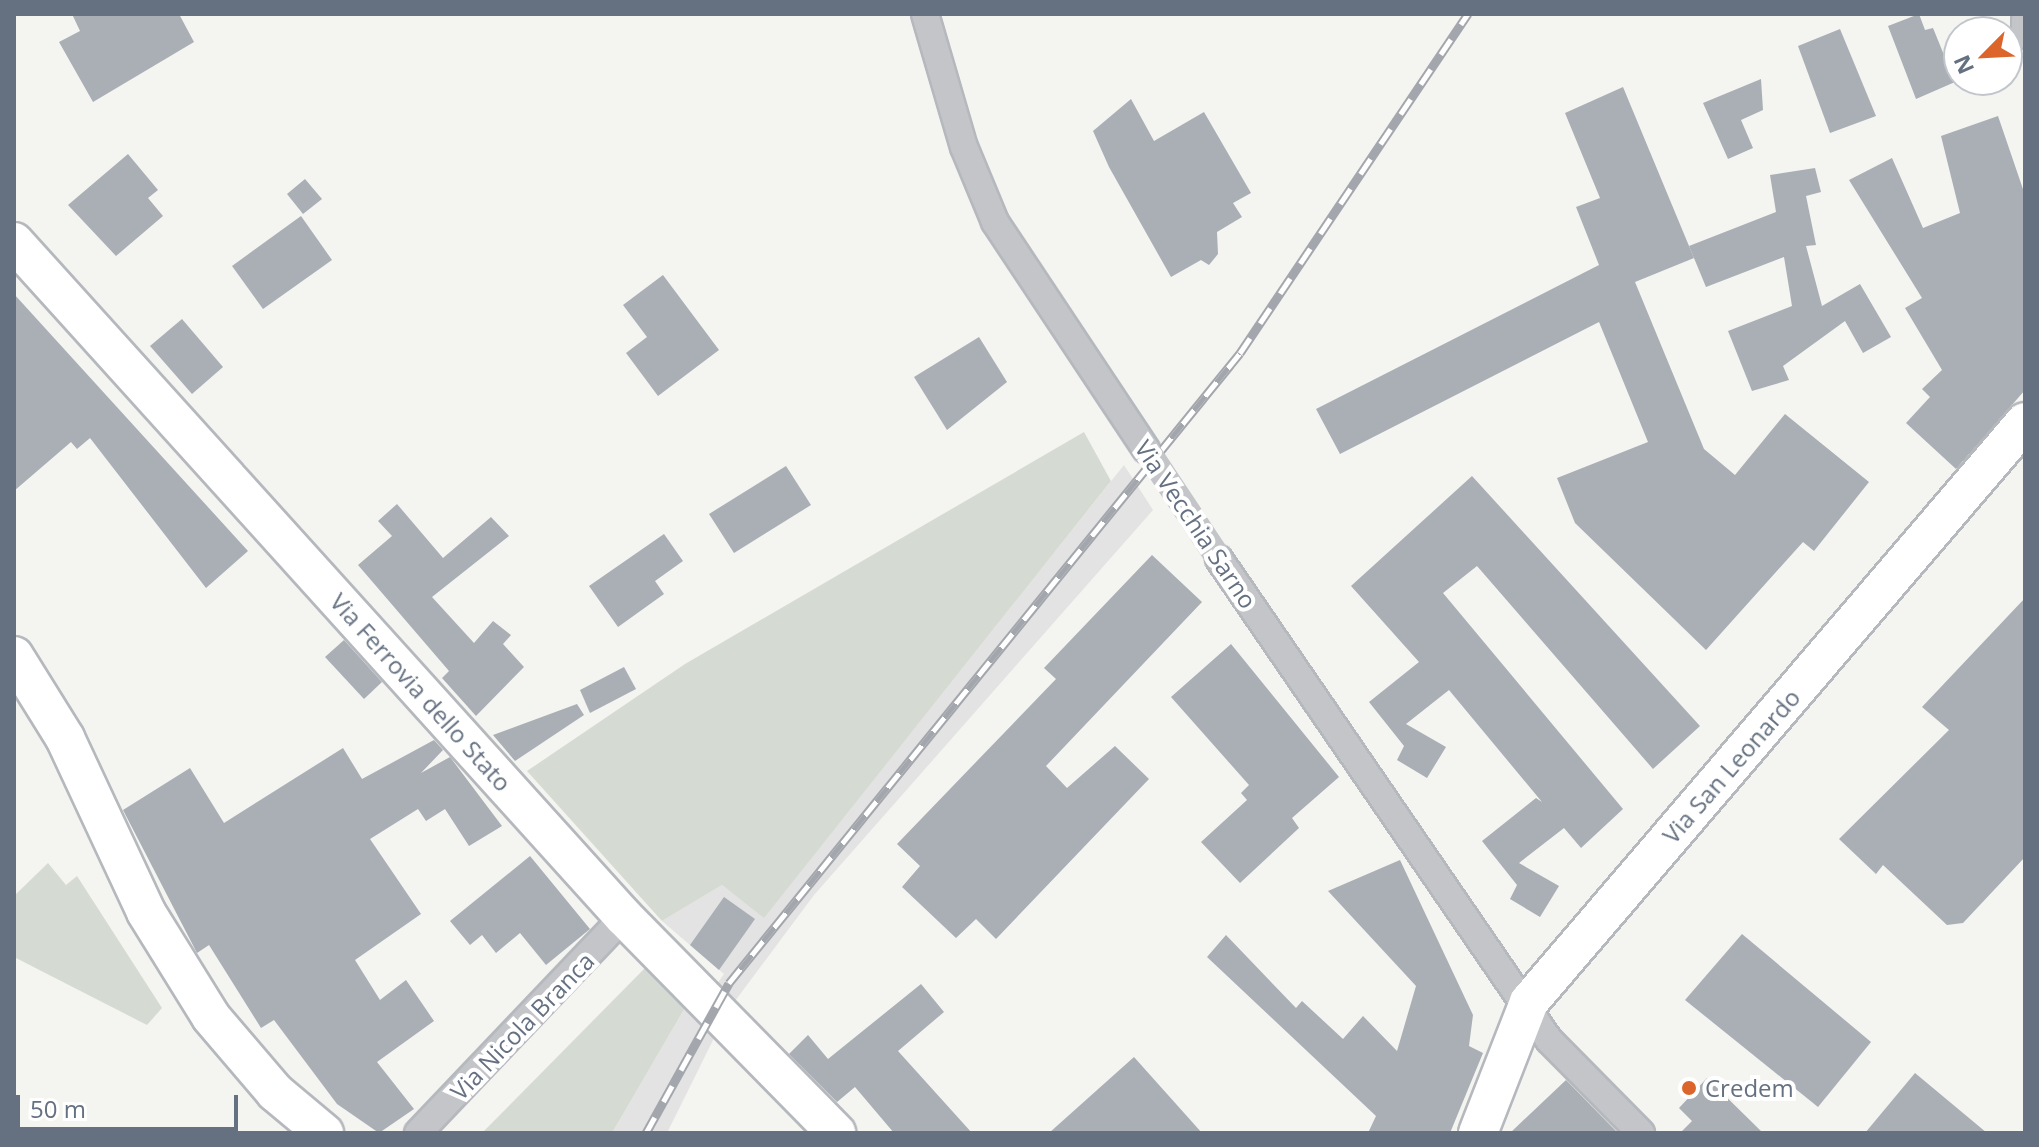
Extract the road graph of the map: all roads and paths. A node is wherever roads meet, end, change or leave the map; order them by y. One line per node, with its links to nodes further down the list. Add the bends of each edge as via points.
1 (925, 14): 8 (street, Via Vecchia Sarno, bridge, via 964,147 995,222 1219,559)
2 (2025, 20): 3 (street)
3 (2025, 35)
4 (14, 242): 7 (main road, Via Ferrovia dello Stato)
5 (2025, 422): 8 (main road, Via San Leonardo)
6 (14, 656): 9 (main road, via 65,738 146,912 211,1017 275,1092)
7 (624, 917): 10 (street, Via Nicola Branca); 11 (main road, Via Ferrovia dello Stato)
8 (1529, 1002): 12 (main road, Via San Leonardo); 13 (street, Via Vecchia Sarno, via 1549,1040)
9 (324, 1133)
10 (418, 1133)
11 (836, 1133)
12 (1478, 1133)
13 (1641, 1133)

